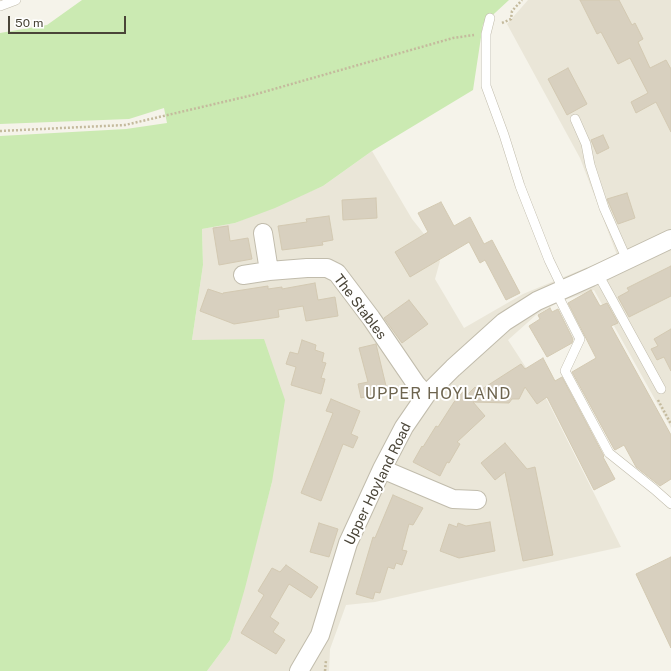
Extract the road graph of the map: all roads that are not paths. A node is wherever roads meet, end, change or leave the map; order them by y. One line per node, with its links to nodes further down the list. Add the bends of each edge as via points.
1 (16, 0): 2 (lane)
2 (0, 6)
3 (490, 18): 11 (lane, via 486,34 486,86)
4 (575, 119): 7 (lane, via 586,144 604,208)
5 (263, 233): 8 (street)
6 (671, 239): 7 (street, Upper Hoyland Road)
7 (627, 260): 9 (street, Upper Hoyland Road)
8 (269, 271): 10 (street, The Stables); 13 (street, The Stables, via 327,268 337,273)
9 (598, 274): 11 (street, Upper Hoyland Road); 12 (lane)
10 (243, 275)
11 (560, 291): 13 (street, Upper Hoyland Road, via 537,301 504,322); 16 (lane, via 580,339 565,371 609,453)
12 (661, 390)
13 (426, 395): 14 (street, Upper Hoyland Road, via 404,427)
14 (382, 469): 15 (street, via 453,499); 17 (street, Upper Hoyland Road, via 348,543 320,635)
15 (477, 500)
16 (671, 504)
17 (299, 671)

